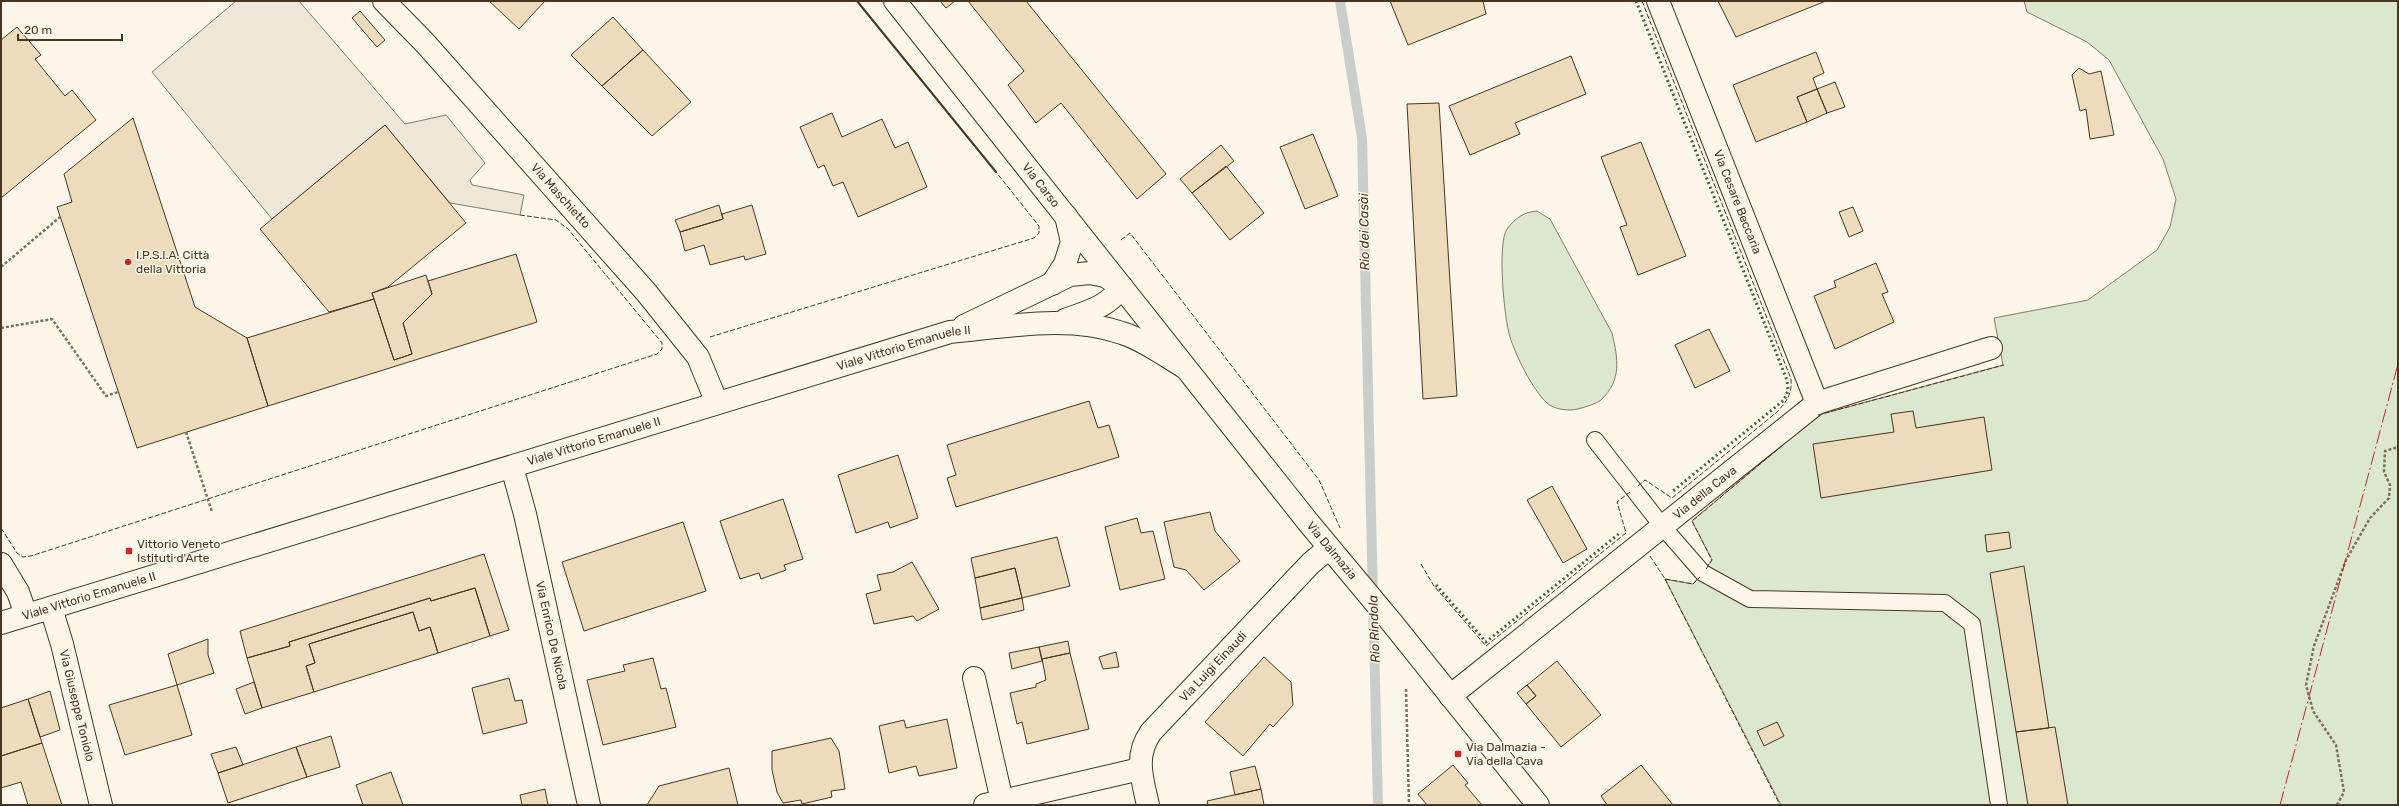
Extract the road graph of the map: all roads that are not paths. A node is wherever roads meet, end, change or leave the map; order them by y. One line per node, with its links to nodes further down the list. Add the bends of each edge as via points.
1 (384, 1): 11 (street, Via Maschietto, via 425,43 646,292 698,357)
2 (895, 1): 4 (street, Via Carso)
3 (1658, 1): 12 (street, Via Cesare Beccaria)
4 (1066, 216): 5 (street, via 1072,242 1065,264); 6 (street, Via Carso)
5 (1052, 284): 6 (street, via 1070,274 1090,273 1105,276); 8 (street)
6 (1122, 287): 7 (street, via 1113,299 1098,308); 10 (street, Via Carso)
7 (1059, 322): 8 (street, Viale Vittorio Emanuele II); 10 (street, Viale Vittorio Emanuele II, via 1092,325 1123,333)
8 (950, 332): 11 (street, Viale Vittorio Emanuele II)
9 (1991, 348): 12 (street, Via della Cava)
10 (1187, 369): 16 (street, Via Dalmazia)
11 (717, 403): 14 (street, Viale Vittorio Emanuele II)
12 (1817, 403): 15 (street, Via della Cava)
13 (1595, 440): 15 (lane)
14 (512, 467): 18 (street, Viale Vittorio Emanuele II); 26 (street, Via Enrico De Nicola, via 525,514)
15 (1663, 526): 22 (street, Via della Cava); 29 (lane, via 1703,572 1750,599 1945,603 1972,624)
16 (1329, 548): 22 (street, Via Dalmazia); 23 (street, Via Luigi Einaudi, via 1311,563 1152,732 1144,743)
17 (1, 564): 19 (street, via 18,592)
18 (51, 608): 19 (street, Viale Vittorio Emanuele II); 25 (street, Via Giuseppe Toniolo)
19 (26, 615): 20 (street, Viale Vittorio Emanuele II)
20 (1, 623)
21 (974, 678): 24 (street)
22 (1450, 696): 28 (street, Via Dalmazia)
23 (1140, 769): 24 (street); 27 (street, Via Luigi Einaudi)
24 (994, 803)
25 (101, 805)
26 (589, 805)
27 (1148, 805)
28 (1538, 805)
29 (1999, 805)

